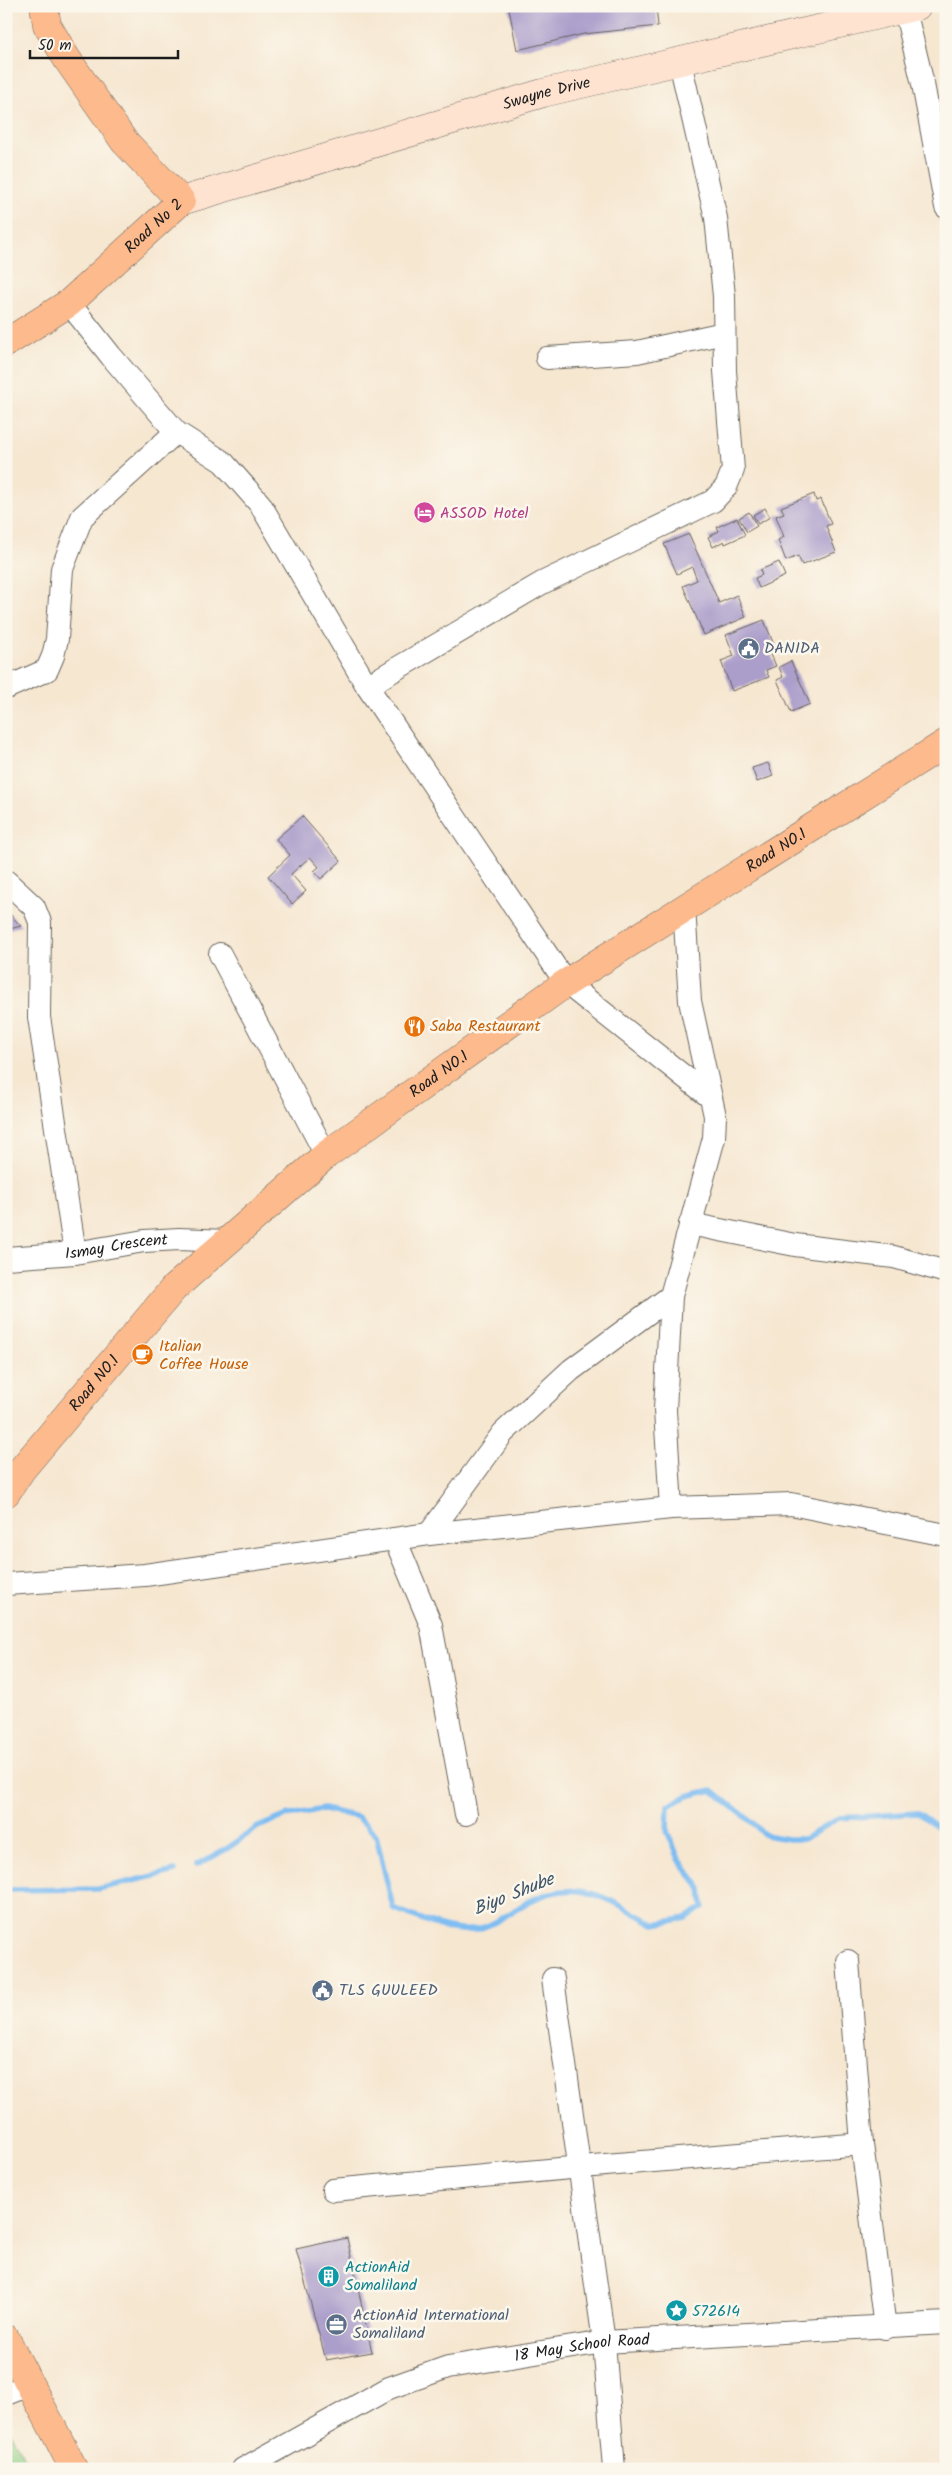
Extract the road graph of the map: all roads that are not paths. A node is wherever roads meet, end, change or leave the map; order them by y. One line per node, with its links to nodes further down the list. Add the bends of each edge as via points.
1 (44, 6): 4 (main road, Road No 2, via 47,25 67,60 124,141)
2 (911, 8): 3 (main road, Swayne Drive); 5 (street)
3 (680, 62): 4 (main road, Swayne Drive, via 543,93); 7 (street, via 716,218 724,296)
4 (181, 201): 6 (main road, Road No 2)
5 (946, 206)
6 (69, 303): 8 (main road, Road No 2); 10 (street)
7 (724, 333): 9 (street, via 637,352); 11 (street, via 733,470 726,487 712,501 542,583)
8 (6, 343)
9 (548, 358)
10 (176, 432): 11 (street, via 223,462 260,504); 12 (street, via 82,517 62,569 57,639 47,670)
11 (367, 686): 17 (street)
12 (6, 688)
13 (946, 743): 15 (main road, Road NO.1)
14 (6, 881): 22 (street, via 34,908 40,922 39,1017)
15 (684, 908): 17 (main road, Road NO.1); 18 (street, via 690,1001)
16 (220, 954): 19 (street)
17 (566, 983): 18 (street); 19 (main road, Road NO.1)
18 (710, 1097): 20 (street, via 716,1116 714,1138)
19 (326, 1155): 21 (main road, Road NO.1)
20 (690, 1224): 24 (street, via 795,1245 894,1257); 25 (street)
21 (227, 1241): 22 (street, Ismay Crescent, via 144,1241); 26 (main road, Road NO.1, via 174,1288 22,1469)
22 (75, 1254): 23 (street, Ismay Crescent)
23 (6, 1258)
24 (946, 1272)
25 (671, 1296): 27 (street, via 665,1410); 28 (street, via 571,1370 503,1433)
26 (6, 1493)
27 (671, 1508): 28 (street); 29 (street, via 791,1504)
28 (429, 1534): 30 (street)
29 (946, 1535)
30 (395, 1539): 31 (street, via 145,1575); 32 (street, via 431,1625)
31 (6, 1584)
32 (466, 1814)
33 (848, 1961): 35 (street)
34 (553, 1979): 36 (street)
35 (862, 2144): 36 (street); 39 (street)
36 (581, 2167): 37 (street); 41 (street)
37 (333, 2190)
38 (946, 2323): 39 (street, 18 May School Road)
39 (885, 2328): 41 (street, 18 May School Road)
40 (6, 2338): 42 (main road)
41 (604, 2342): 44 (street, 18 May School Road, via 448,2367 389,2388); 45 (street)
42 (18, 2389): 43 (main road)
43 (74, 2469)
44 (243, 2469)
45 (614, 2469)

